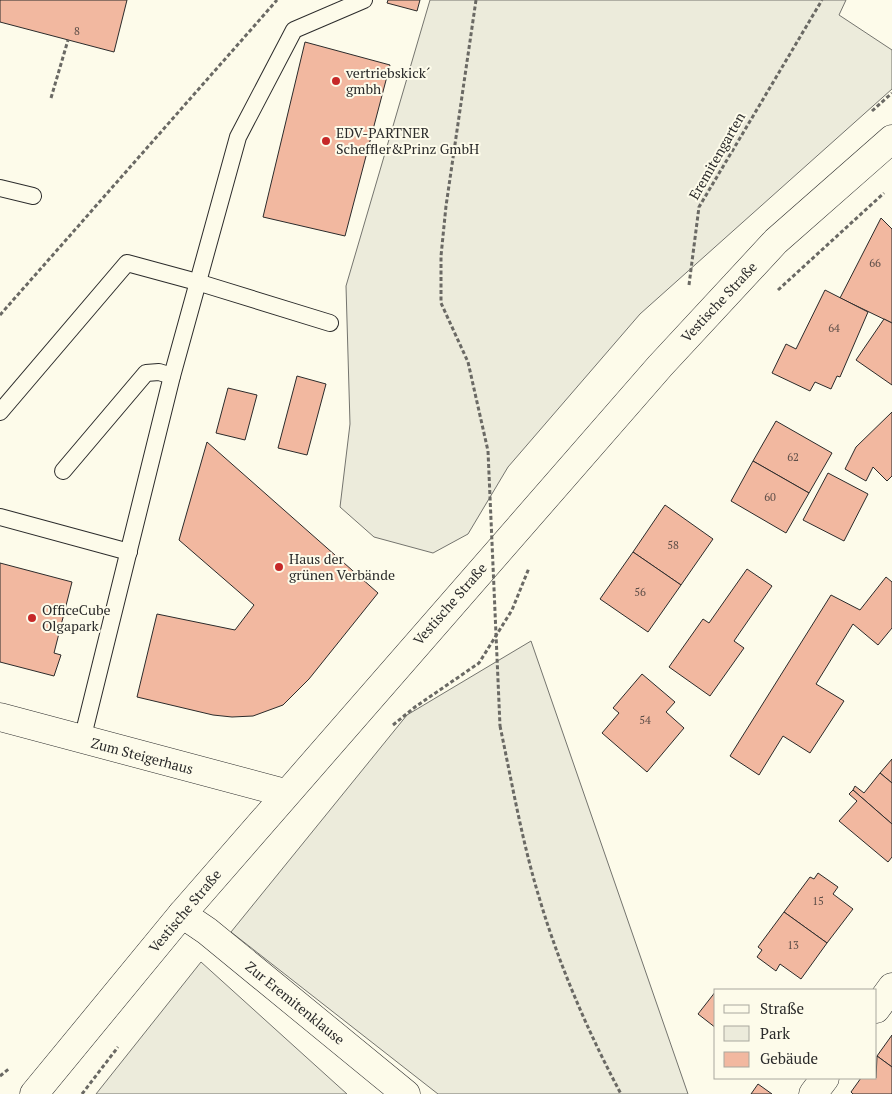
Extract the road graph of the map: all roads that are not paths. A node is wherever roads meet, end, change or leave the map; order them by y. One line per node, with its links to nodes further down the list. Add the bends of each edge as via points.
1 (364, 0): 5 (lane, via 294,30 238,137)
2 (892, 139): 14 (street, Vestische Straße, via 776,241 660,366)
3 (0, 188): 4 (lane)
4 (33, 196)
5 (197, 282): 6 (lane); 7 (lane); 8 (lane, via 126,263)
6 (330, 324)
7 (172, 376): 9 (lane, via 146,373); 11 (lane)
8 (0, 412)
9 (63, 471)
10 (0, 517): 11 (lane)
11 (129, 552): 13 (lane)
12 (0, 717): 13 (street, Zum Steigerhaus)
13 (82, 740): 14 (street, Zum Steigerhaus)
14 (285, 793): 15 (street, Vestische Straße)
15 (182, 914): 19 (street, Vestische Straße); 20 (street, Zur Eremitenklause)
16 (892, 987): 17 (street)
17 (877, 1008)
18 (824, 1079): 21 (street)
19 (34, 1094)
20 (406, 1094)
21 (813, 1094)

